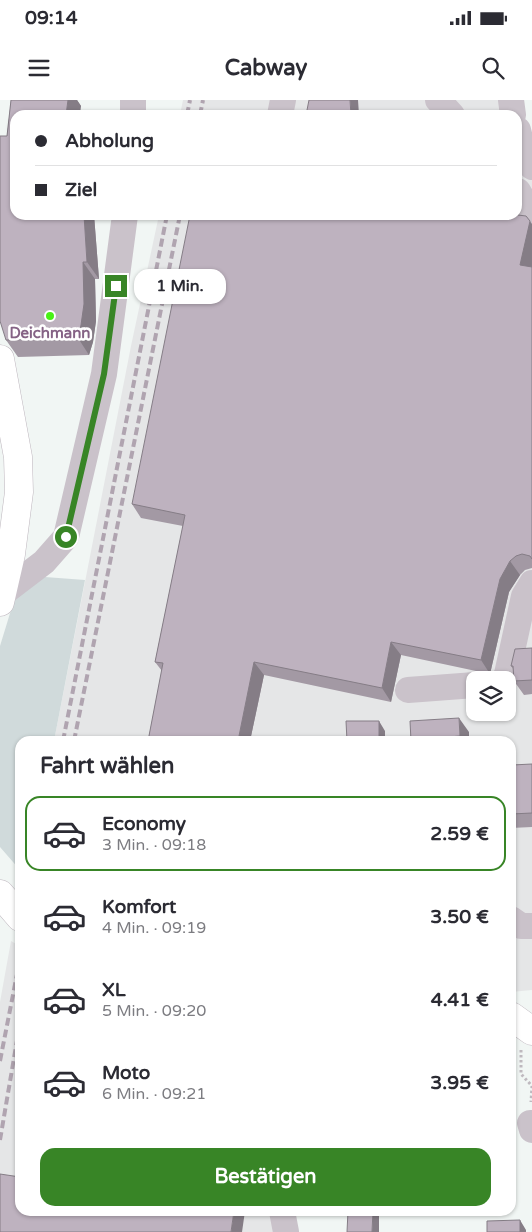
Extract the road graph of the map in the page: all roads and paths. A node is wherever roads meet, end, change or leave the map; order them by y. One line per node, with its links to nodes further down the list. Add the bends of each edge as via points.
1 (438, 100): 2 (street)
2 (447, 110)
3 (522, 143): 4 (street)
4 (532, 167)
5 (522, 198): 6 (street)
6 (532, 215)
7 (124, 220): 10 (street, via 104,374 66,537)
8 (1, 367): 9 (main road, via 18,457 19,492)
9 (11, 554): 10 (street); 12 (main road)
10 (44, 562): 12 (street)
11 (532, 583): 13 (street, via 524,596)
12 (1, 598)
13 (506, 671)
14 (466, 686): 15 (street)
15 (408, 690)
16 (0, 894): 17 (main road)
17 (15, 911)
18 (516, 923): 19 (street)
19 (532, 926)
20 (526, 1023): 21 (path, via 520,1042 521,1074 532,1086)
21 (531, 1126)
22 (283, 1216): 23 (street)
23 (286, 1232)

